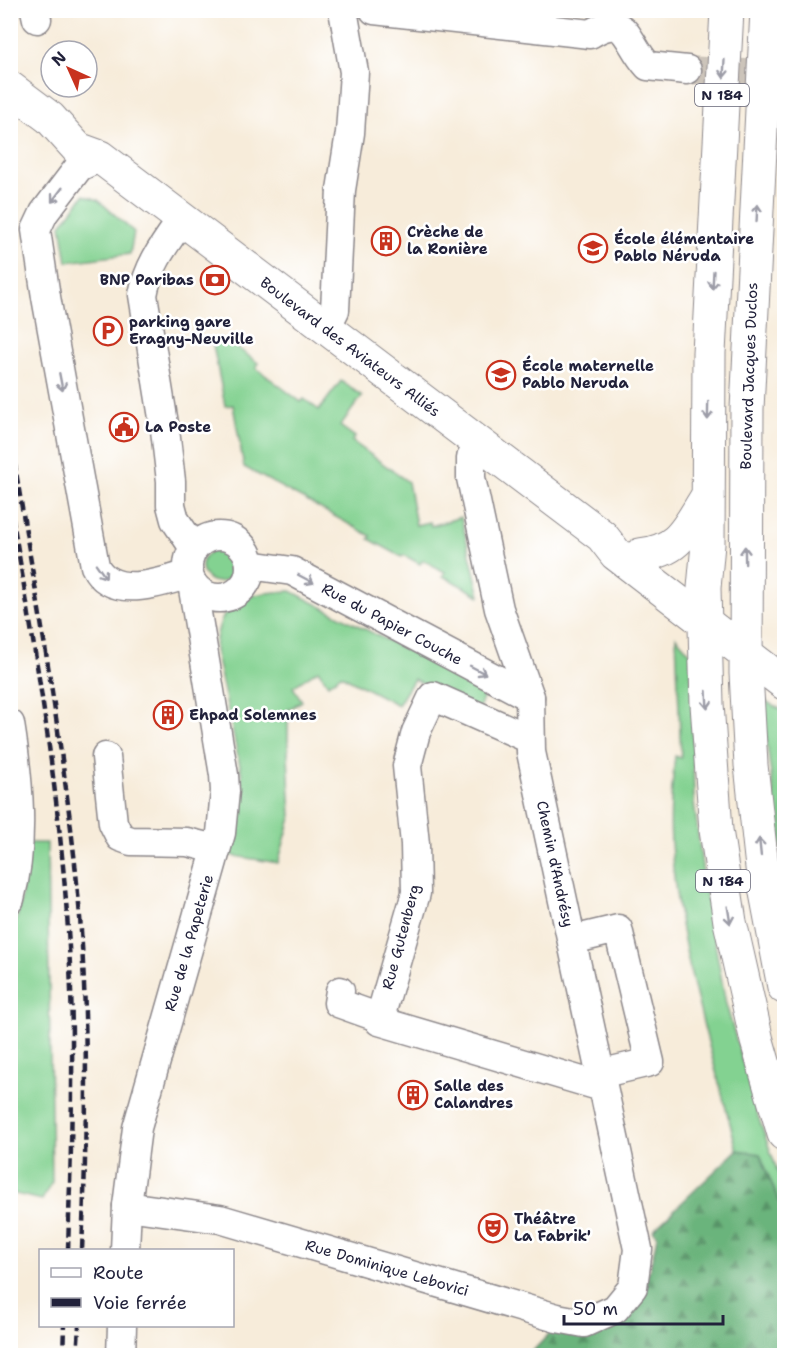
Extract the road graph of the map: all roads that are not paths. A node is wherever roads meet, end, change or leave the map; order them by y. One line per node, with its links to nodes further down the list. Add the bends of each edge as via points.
1 (727, 10): 11 (main road, Boulevard Jacques Duclos / N 184, one-way to 11, via 709,352)
2 (767, 10): 18 (main road, Boulevard Jacques Duclos / N 184, one-way to 2, via 744,520)
3 (359, 12): 4 (street, via 590,34 605,25 616,24 648,66); 9 (street, via 350,133 341,190 335,310)
4 (687, 70)
5 (10, 74): 7 (main road, Boulevard des Aviateurs Alliés, via 90,136)
6 (10, 88): 7 (main road, Boulevard des Aviateurs Alliés, via 51,118 78,148)
7 (100, 157): 8 (main road, Boulevard des Aviateurs Alliés); 15 (street, one-way to 15, via 79,166 36,230 95,566 106,580 123,587)
8 (181, 221): 9 (main road, Boulevard des Aviateurs Alliés); 15 (street, Rue de la Papeterie, via 154,259 142,296 171,481 171,505)
9 (326, 328): 10 (main road, Boulevard des Aviateurs Alliés)
10 (480, 446): 12 (main road, Boulevard des Aviateurs Alliés); 22 (street, Chemin d'Andrésy, via 470,466 474,494 499,609)
11 (706, 497): 13 (main road, Boulevard Jacques Duclos / N 184); 14 (main road, via 671,548)
12 (602, 536): 14 (main road, Boulevard des Aviateurs Alliés, via 623,543); 18 (main road, Boulevard des Aviateurs Alliés, via 616,554)
13 (708, 544): 18 (main road, Boulevard Jacques Duclos / N 184); 18 (main road, N 184, via 721,565)
14 (640, 555): 18 (main road, Boulevard des Aviateurs Alliés)
15 (197, 560): 16 (street, via 233,539 247,554); 17 (street, via 207,596); 19 (street, Rue de la Papeterie)
16 (250, 565): 17 (street, via 244,585); 22 (street, Rue du Papier Couche, one-way to 22, via 292,572)
17 (226, 597): 19 (street)
18 (725, 628): 20 (main road); 21 (main road); 29 (main road, N 184, one-way to 18, via 763,877 751,742); 33 (main road, Boulevard Jacques Duclos / N 184, one-way to 33, via 716,830 730,922 757,1041)
19 (202, 635): 26 (street, Rue de la Papeterie, via 225,791)
20 (784, 663)
21 (784, 684)
22 (530, 697): 24 (street, Chemin d'Andrésy)
23 (10, 724): 27 (street, via 19,826)
24 (530, 740): 28 (street, Chemin d'Andrésy); 31 (street, Rue Gutenberg, via 434,696 416,732 407,766 416,893)
25 (106, 757): 26 (street, via 113,823 120,837 131,841 187,842)
26 (216, 849): 34 (street, Rue de la Papeterie, via 137,1128)
27 (10, 899)
28 (572, 940): 32 (street, Chemin d'Andrésy); 32 (street, via 618,929 650,1062)
29 (784, 987)
30 (340, 991): 31 (street, via 338,1003)
31 (380, 1018): 32 (street, via 379,1021)
32 (600, 1081): 36 (street, Chemin d'Andrésy, via 638,1249)
33 (784, 1134)
34 (127, 1206): 35 (street, Rue de la Papeterie); 36 (street, Rue Dominique Lebovici, via 220,1220 584,1323 615,1309)
35 (125, 1249)
36 (633, 1287)
37 (122, 1327): 38 (street)
38 (121, 1356)

